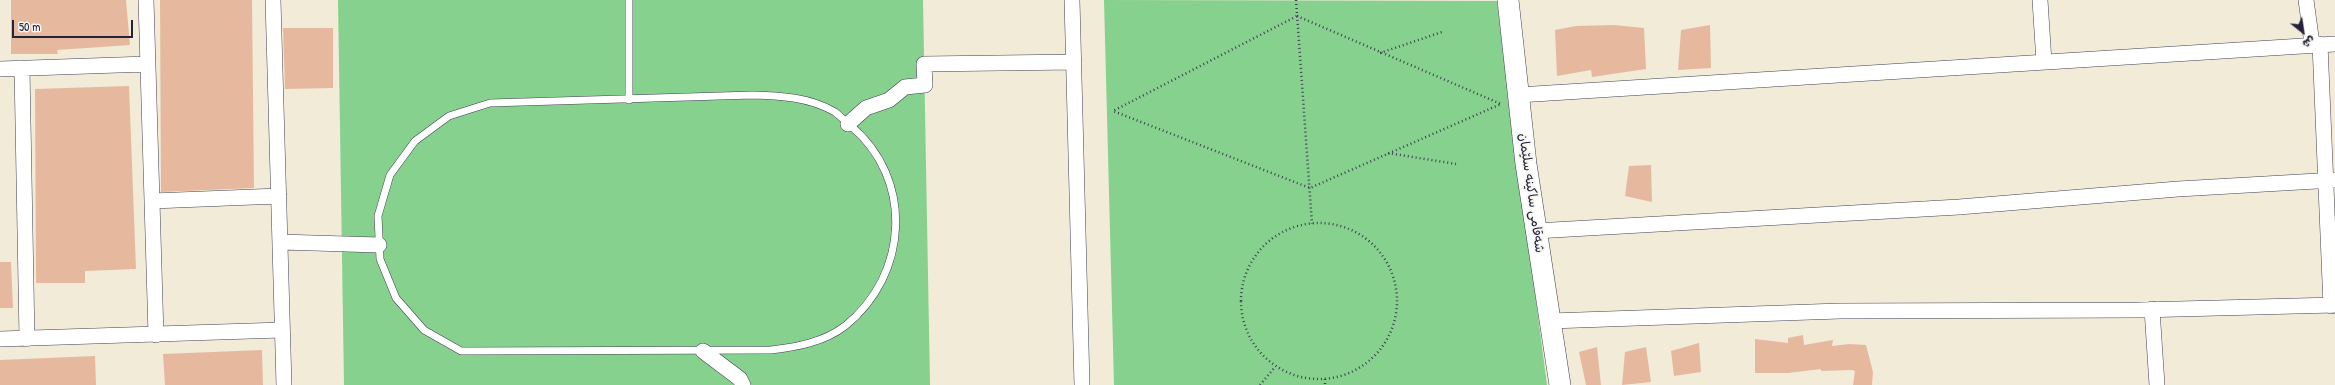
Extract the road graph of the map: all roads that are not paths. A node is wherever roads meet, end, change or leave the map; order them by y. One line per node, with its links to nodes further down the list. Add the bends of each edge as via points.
1 (146, 0): 12 (street)
2 (273, 0): 19 (street)
3 (629, 0): 16 (lane)
4 (1072, 0): 10 (street)
5 (1508, 0): 15 (street, شەقامی ساکینە سلێمان)
6 (2040, 0): 11 (street)
7 (2306, 0): 8 (street)
8 (2316, 44): 9 (street); 11 (street); 18 (street)
9 (2335, 44)
10 (1074, 62): 17 (street, via 924,64 924,85 905,87 889,100 866,108); 34 (street)
11 (2044, 62): 15 (street)
12 (148, 64): 13 (street); 20 (street)
13 (22, 68): 14 (street); 30 (street)
14 (0, 69)
15 (1518, 95): 21 (street, شەقامی ساکینە سلێمان)
16 (630, 100): 17 (lane, via 753,95 795,97 835,112); 23 (lane, via 490,103 450,116 415,141 390,175 378,216)
17 (848, 124): 31 (lane, via 867,139 888,175 897,216 892,258 874,296 845,326 807,345 772,350)
18 (2331, 180): 21 (street, via 1959,207); 24 (street)
19 (279, 196): 20 (street); 22 (street)
20 (152, 201): 28 (street)
21 (1535, 231): 26 (street, شەقامی ساکینە سلێمان)
22 (280, 242): 23 (street); 27 (street)
23 (379, 244): 31 (lane, via 380,259 396,298 424,330 461,351)
24 (2333, 305): 25 (street)
25 (2152, 310): 26 (street, via 1840,311); 36 (street)
26 (1550, 321): 35 (street, شەقامی ساکینە سلێمان)
27 (282, 330): 28 (street); 32 (street)
28 (156, 335): 30 (street)
29 (0, 339): 30 (street)
30 (27, 339)
31 (703, 351): 33 (street, via 740,379)
32 (284, 385)
33 (743, 385)
34 (1082, 385)
35 (1560, 385)
36 (2156, 385)

